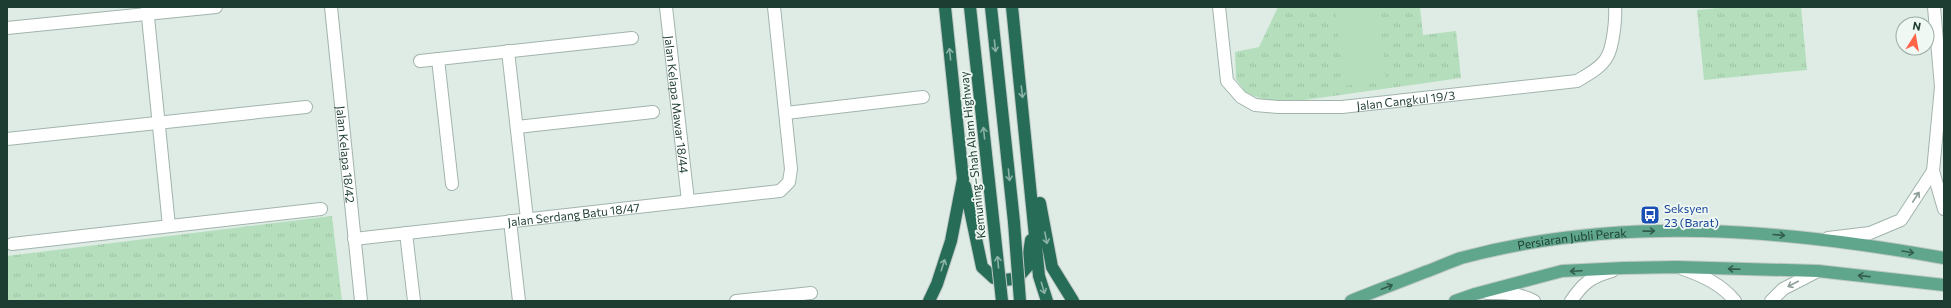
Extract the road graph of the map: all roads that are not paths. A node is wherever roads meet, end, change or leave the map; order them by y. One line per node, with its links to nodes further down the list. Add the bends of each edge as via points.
1 (216, 7): 12 (street)
2 (331, 7): 38 (street, Jalan Kelapa 18/42)
3 (666, 7): 30 (street, Jalan Kelapa Mawar 18/44)
4 (774, 7): 22 (street)
5 (945, 7): 28 (highway, one-way to 5)
6 (970, 7): 53 (highway, Kemuning–Shah Alam Highway, one-way to 6, bridge)
7 (990, 7): 54 (highway, one-way to 54, bridge, via 1014,222)
8 (1012, 7): 25 (highway, one-way to 25)
9 (1219, 7): 10 (street, Jalan Cangkul 19/3, via 1227,81 1241,97 1255,105 1342,107 1577,81 1594,70 1607,57)
10 (1615, 7)
11 (1934, 7): 18 (street)
12 (147, 11): 13 (street); 23 (street)
13 (7, 28)
14 (632, 38): 15 (street)
15 (508, 51): 16 (street); 24 (street)
16 (438, 59): 17 (street); 29 (street)
17 (420, 61)
18 (1943, 87): 27 (street)
19 (923, 97): 22 (street)
20 (306, 107): 23 (street)
21 (653, 112): 24 (street)
22 (786, 113): 30 (street, Jalan Serdang Batu 18/47, via 791,169 789,182 780,191)
23 (158, 123): 26 (street); 36 (street)
24 (516, 127): 33 (street)
25 (1026, 131): 35 (highway); 56 (highway, one-way to 56, via 1052,267)
26 (7, 139)
27 (1933, 171): 32 (street); 39 (street, one-way to 27, via 1870,233 1901,220)
28 (964, 179): 35 (highway, via 982,267 994,278 1013,279 1027,267); 52 (highway, one-way to 28, via 951,241)
29 (452, 184)
30 (688, 201): 33 (street, Jalan Serdang Batu 18/47)
31 (321, 209): 36 (street)
32 (1944, 209)
33 (527, 219): 34 (street, Jalan Serdang Batu 18/47)
34 (510, 221): 37 (street, Jalan Serdang Batu 18/47); 50 (street)
35 (1034, 221): 55 (highway, one-way to 55, via 1039,276)
36 (169, 226): 40 (street)
37 (406, 233): 38 (street, Jalan Serdang Batu 18/47); 49 (street)
38 (354, 238): 48 (street, Jalan Kelapa 18/42)
39 (1823, 239): 41 (main road, Persiaran Jubli Perak, one-way to 41); 57 (main road, Persiaran Jubli Perak, one-way to 39, via 1460,259 1530,243 1582,236 1673,230 1747,232)
40 (12, 244)
41 (1944, 258)
42 (1677, 267): 43 (main road); 44 (main road, one-way to 42); 61 (street, via 1703,276 1727,292)
43 (1624, 268): 47 (main road, one-way to 47, via 1562,271); 60 (street, via 1597,275 1581,286)
44 (1818, 271): 45 (main road, one-way to 44); 62 (street, one-way to 62, via 1783,289)
45 (1944, 284)
46 (811, 293): 51 (street)
47 (1475, 294): 58 (main road); 59 (street, via 1509,293 1525,296)
48 (361, 301)
49 (414, 301)
50 (519, 301)
51 (736, 301)
52 (929, 301)
53 (1002, 301)
54 (1020, 301)
55 (1047, 301)
56 (1074, 301)
57 (1351, 301)
58 (1455, 301)
59 (1534, 301)
60 (1571, 301)
61 (1735, 301)
62 (1771, 301)

